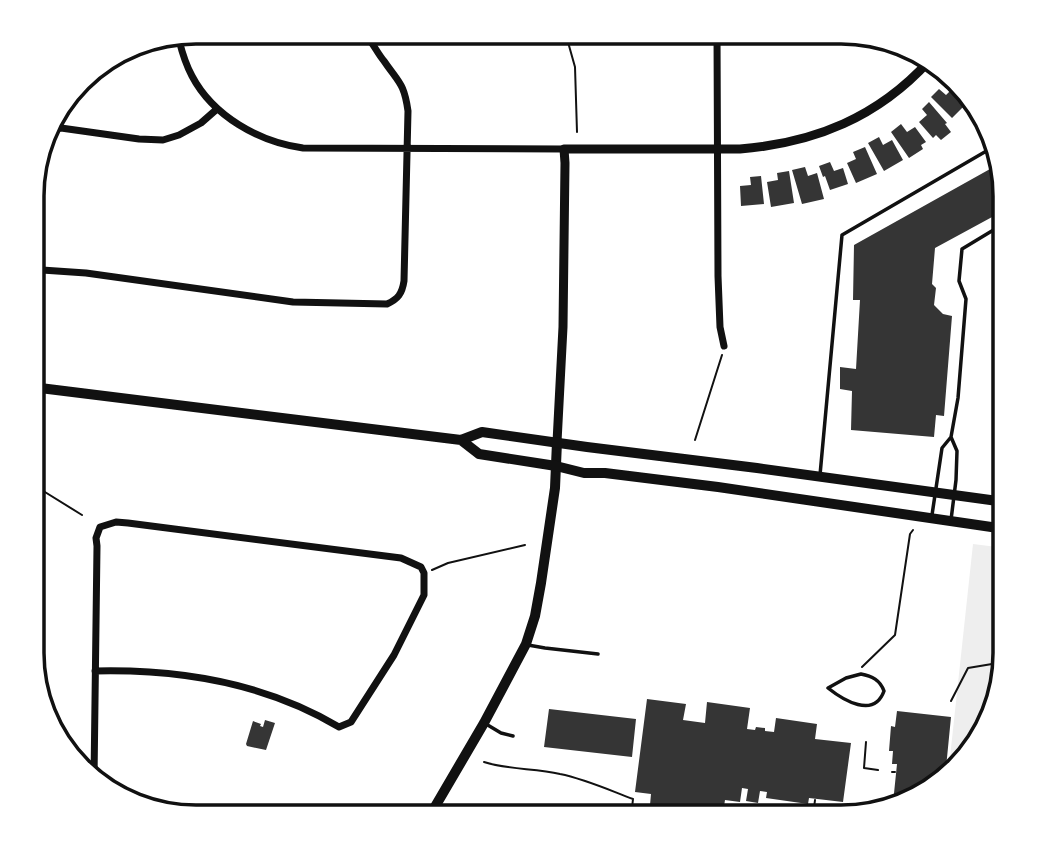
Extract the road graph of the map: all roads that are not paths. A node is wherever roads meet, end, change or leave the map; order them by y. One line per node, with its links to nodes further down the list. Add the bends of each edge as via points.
1 (372, 44): 7 (street, via 406,96)
2 (717, 44): 9 (street)
3 (181, 45): 5 (street, via 192,77)
4 (923, 67): 9 (street, via 863,115 829,131 766,147)
5 (216, 109): 6 (street, via 201,123 163,140); 7 (street, via 257,135 286,146)
6 (60, 128)
7 (407, 148): 8 (street); 12 (street, via 404,281 402,293 387,304 293,302)
8 (564, 149): 9 (street); 17 (street)
9 (718, 149): 13 (street, via 718,276)
10 (986, 151): 19 (lane, via 842,235)
11 (993, 230): 15 (lane, via 962,248 959,281 966,299)
12 (44, 270)
13 (724, 346)
14 (44, 388): 16 (main road)
15 (951, 437): 20 (lane, via 942,448); 21 (lane, via 957,451)
16 (461, 440): 17 (main road, via 482,432); 18 (main road, via 479,454)
17 (557, 442): 18 (main road); 19 (main road)
18 (556, 466): 23 (main road); 26 (main road, via 541,583)
19 (820, 477): 20 (main road)
20 (934, 493): 21 (main road); 23 (lane)
21 (954, 495): 22 (main road); 24 (lane)
22 (993, 500)
23 (931, 518): 24 (main road)
24 (951, 520): 25 (main road)
25 (993, 526)
26 (526, 645): 27 (lane); 30 (main road)
27 (598, 654)
28 (95, 671): 28 (street, via 212,679 280,699 339,727 351,722 394,654 424,595 424,573 401,558 128,523 106,524 96,538); 32 (street)
29 (828, 688): 29 (lane, via 864,706 877,702 884,691 877,679 861,674)
30 (484, 723): 31 (lane); 33 (main road)
31 (513, 736)
32 (94, 766)
33 (436, 805)

